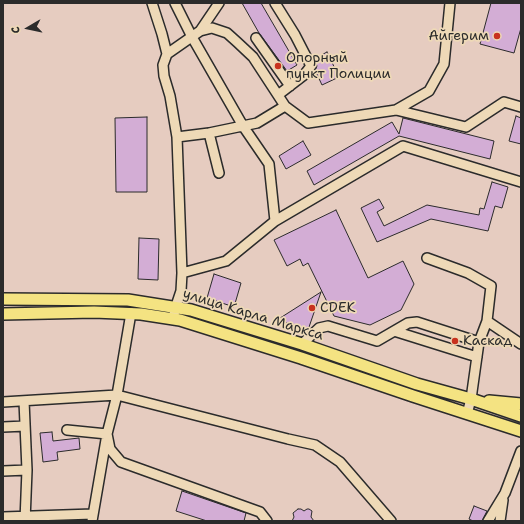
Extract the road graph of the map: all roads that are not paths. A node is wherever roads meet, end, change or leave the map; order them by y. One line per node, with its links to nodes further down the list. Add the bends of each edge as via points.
1 (152, 3): 8 (street)
2 (175, 3): 6 (street)
3 (219, 3): 6 (street)
4 (275, 3): 9 (street, via 311,66)
5 (450, 3): 13 (street, via 444,64 429,91)
6 (196, 34): 8 (street); 10 (street, via 212,28 227,33 253,57); 14 (street)
7 (256, 38): 9 (street)
8 (167, 54): 16 (street, via 163,65 164,76)
9 (290, 86): 10 (street)
10 (278, 95): 11 (street)
11 (285, 106): 13 (street, via 308,123); 14 (street, via 257,123)
12 (521, 107): 13 (street, via 504,102 466,127)
13 (396, 110)
14 (243, 126): 15 (street); 19 (street, via 269,164)
15 (209, 133): 16 (street); 17 (street)
16 (177, 137): 21 (street)
17 (219, 173)
18 (521, 182): 19 (street, via 402,146)
19 (275, 221): 21 (street, via 226,261)
20 (428, 258): 27 (street, via 468,273 491,286)
21 (182, 272): 23 (street, via 181,291)
22 (3, 300): 23 (main road, улица Карла Маркса, via 128,300)
23 (176, 306): 26 (street); 30 (main road, улица Карла Маркса)
24 (132, 313): 25 (main road, улица Карла Маркса); 26 (main road, улица Карла Маркса); 33 (street)
25 (3, 314)
26 (173, 319): 38 (main road, улица Карла Маркса, via 301,358)
27 (487, 321): 29 (street); 31 (street)
28 (394, 331): 29 (street, via 408,323 417,322); 30 (street, via 377,341 328,326 318,328); 32 (street)
29 (480, 342): 32 (street)
30 (302, 344): 34 (main road, улица Карла Маркса)
31 (521, 344)
32 (477, 357): 34 (street)
33 (117, 395): 35 (street); 44 (street); 53 (street, via 315,445 340,462)
34 (471, 400): 37 (main road); 38 (street); 39 (main road)
35 (24, 401): 36 (street); 40 (street)
36 (3, 402)
37 (521, 404)
38 (467, 414): 43 (main road, улица Карла Маркса)
39 (521, 416)
40 (25, 426): 41 (street); 46 (street)
41 (3, 427)
42 (67, 430): 44 (street)
43 (521, 431)
44 (108, 434): 51 (street); 52 (street, via 110,449 121,462 260,512)
45 (521, 451): 48 (street)
46 (27, 470): 47 (street); 50 (street)
47 (3, 471)
48 (505, 493): 54 (street); 55 (street)
49 (3, 517): 50 (street)
50 (25, 519): 51 (street)
51 (93, 519)
52 (267, 521)
53 (391, 521)
54 (488, 521)
55 (500, 521)

